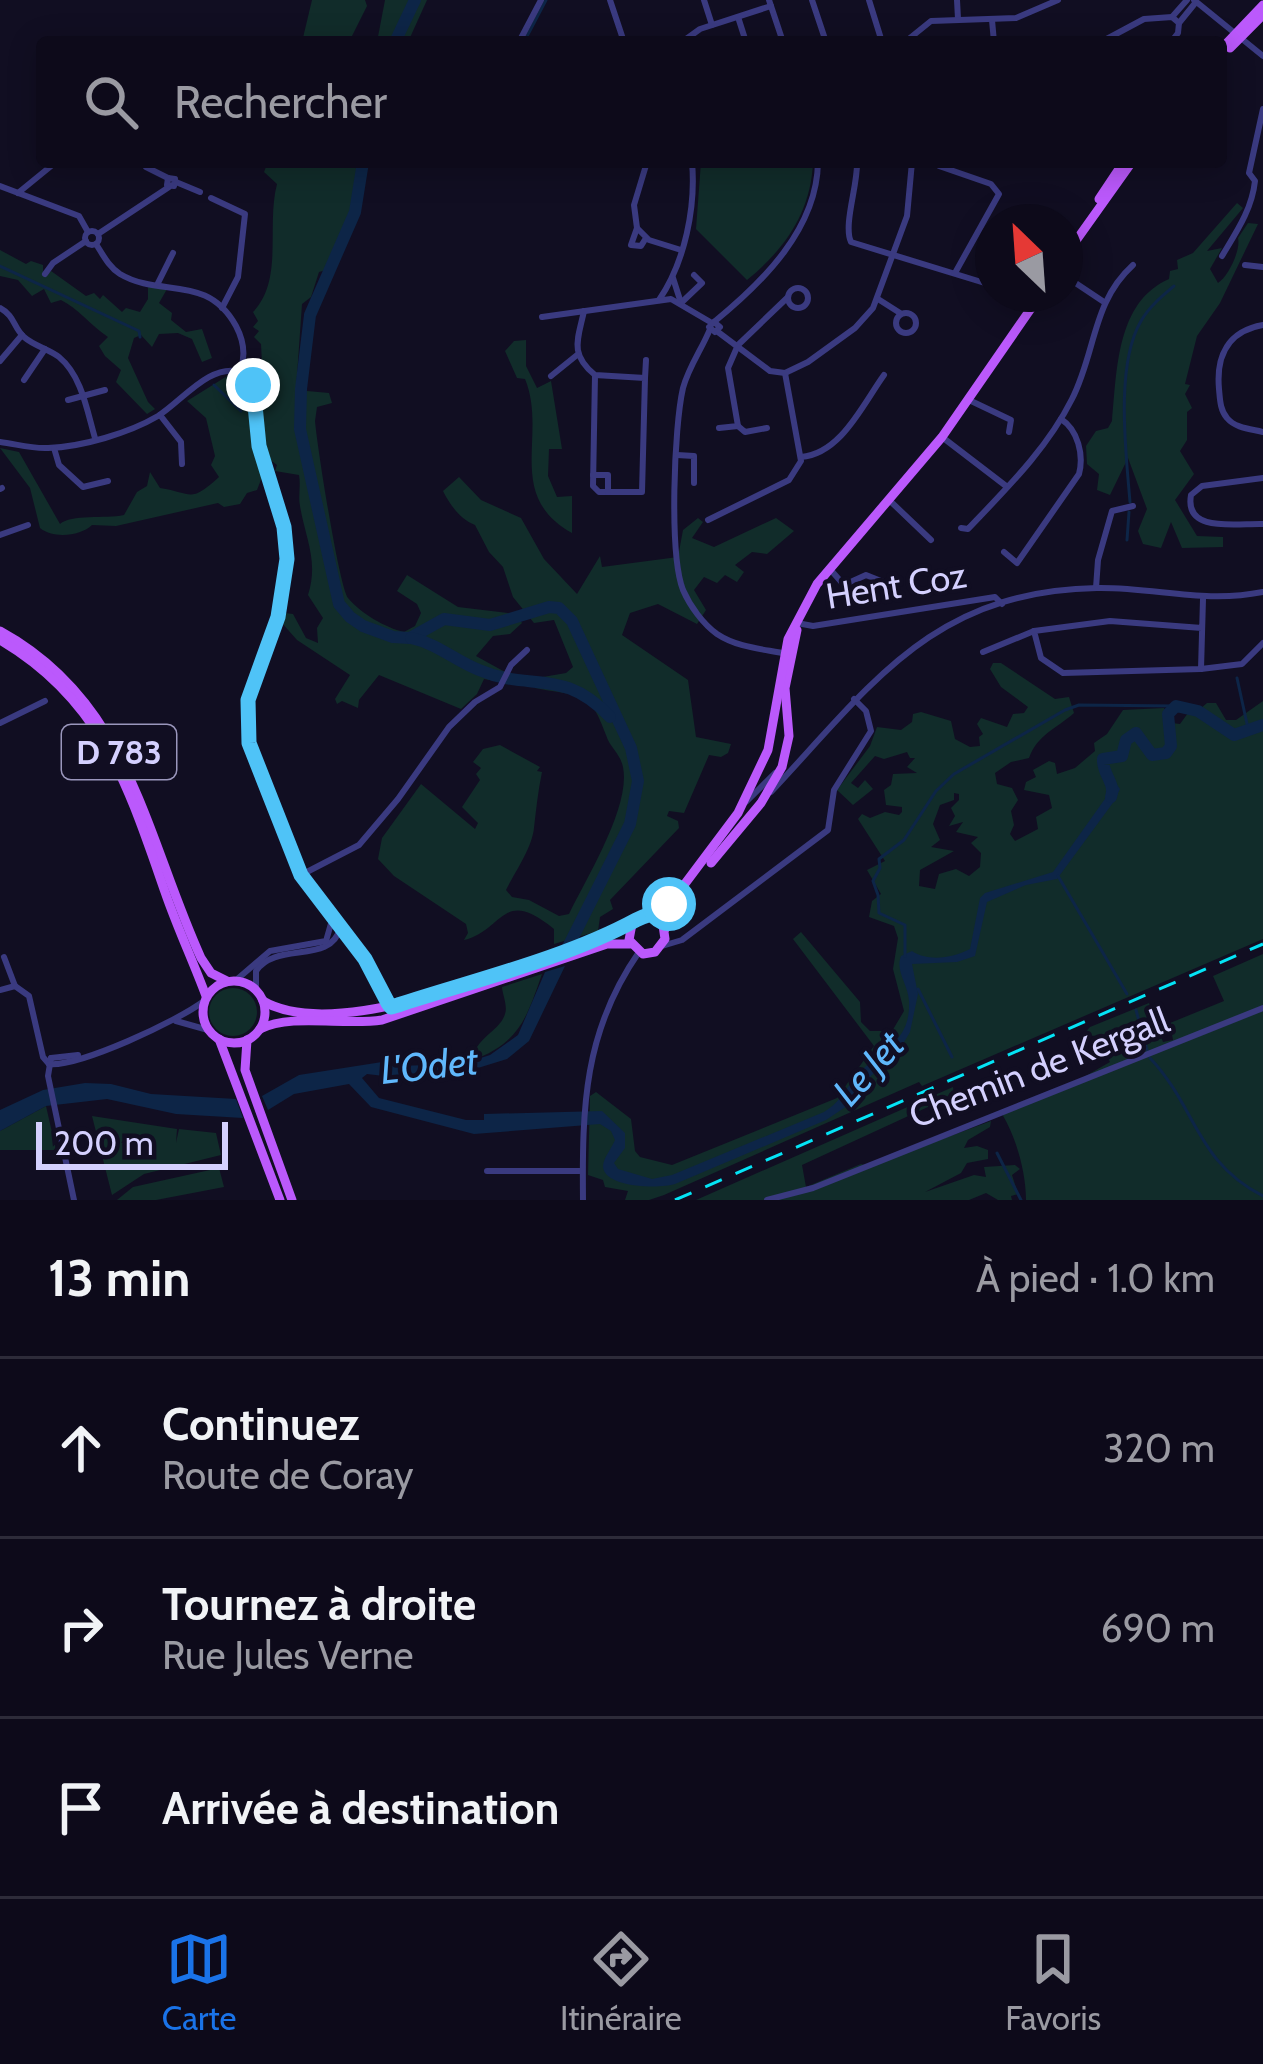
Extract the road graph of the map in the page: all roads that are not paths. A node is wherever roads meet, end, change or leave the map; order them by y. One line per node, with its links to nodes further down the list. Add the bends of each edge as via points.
1 (541, 0): 17 (street)
2 (704, 0): 15 (street)
3 (812, 0): 22 (street)
4 (869, 0): 23 (street)
5 (957, 0): 12 (street)
6 (1058, 0): 13 (street)
7 (613, 1): 18 (street)
8 (1192, 1): 14 (street); 16 (street)
9 (770, 3): 11 (street); 21 (street)
10 (1263, 9): 16 (main road)
11 (738, 17): 15 (street); 20 (street)
12 (958, 19): 13 (street); 24 (street, via 928,22)
13 (992, 20): 25 (street)
14 (1175, 20): 26 (street, via 1144,19); 27 (street)
15 (712, 25): 19 (street)
16 (1240, 33): 28 (main road); 29 (street)
17 (522, 36)
18 (622, 36)
19 (693, 36)
20 (744, 36)
21 (781, 36)
22 (824, 36)
23 (880, 36)
24 (912, 36)
25 (993, 36)
26 (1112, 36)
27 (1176, 36)
28 (1227, 46)
29 (1263, 56)
30 (1263, 109): 41 (street, via 1249,173)
31 (49, 168): 45 (street)
32 (148, 168): 42 (street)
33 (644, 168): 47 (street)
34 (692, 168): 53 (street)
35 (817, 168): 79 (street, via 801,228)
36 (857, 168): 55 (street, via 847,236)
37 (911, 168): 55 (street)
38 (945, 168): 60 (street, via 999,194)
39 (1124, 168): 48 (main road)
40 (1263, 175): 41 (street)
41 (1255, 181): 56 (street, via 1246,217)
42 (171, 182): 44 (street); 49 (street)
43 (0, 186): 45 (street)
44 (200, 192)
45 (18, 193): 50 (street, via 79,216)
46 (211, 198): 73 (street, via 245,214 238,277)
47 (637, 228): 51 (street); 51 (street, via 631,245)
48 (1083, 229)
49 (98, 234): 50 (street); 52 (street)
50 (87, 237): 52 (street); 61 (street)
51 (646, 238): 53 (street)
52 (96, 244): 65 (street, via 116,272)
53 (681, 250): 63 (street)
54 (172, 253): 65 (street)
55 (895, 256): 60 (street); 68 (street)
56 (1222, 256)
57 (1133, 265): 70 (street)
58 (1246, 265): 59 (street)
59 (1263, 267)
60 (955, 273): 64 (street)
61 (44, 274)
62 (694, 275): 71 (street, via 702,283)
63 (673, 278): 69 (street); 71 (street)
64 (975, 280)
65 (158, 283): 73 (street, via 201,293)
66 (1083, 288): 70 (street)
67 (788, 297): 81 (street)
68 (878, 299): 76 (street); 87 (street, via 855,328)
69 (659, 300): 71 (street); 74 (street)
70 (1104, 302): 98 (street)
71 (680, 303): 79 (street)
72 (0, 308): 80 (street)
73 (222, 308): 86 (street, via 241,337)
74 (584, 310): 77 (street); 83 (street)
75 (1029, 312): 96 (main road)
76 (901, 314)
77 (542, 317)
78 (1263, 325): 103 (street, via 1232,338 1218,366 1224,415)
79 (716, 328): 81 (street); 108 (street, via 683,389)
80 (22, 335): 82 (street); 84 (street)
81 (738, 345): 87 (street); 99 (street, via 727,375)
82 (45, 349): 92 (street); 94 (street, via 69,368)
83 (577, 355): 89 (street); 90 (street)
84 (0, 361)
85 (646, 361): 91 (street)
86 (240, 372): 97 (street, via 218,373); 155 (street, via 253,385 287,559 247,728)
87 (785, 374): 109 (street)
88 (884, 375): 109 (street, via 836,442)
89 (551, 376)
90 (595, 376): 91 (street); 111 (street)
91 (645, 378): 116 (street, via 645,487)
92 (24, 380)
93 (106, 390): 94 (street)
94 (82, 396): 95 (street); 104 (street)
95 (68, 400)
96 (967, 402): 102 (street, via 1010,419); 105 (main road)
97 (160, 415): 104 (street); 110 (street, via 181,442)
98 (1061, 419): 115 (street); 125 (street, via 1073,431 1079,474 1016,563)
99 (738, 426): 100 (street); 101 (street)
100 (719, 428)
101 (767, 428)
102 (1009, 432)
103 (1263, 432)
104 (95, 438): 107 (street)
105 (945, 439): 115 (street); 117 (main road)
106 (0, 442): 107 (street)
107 (53, 448): 113 (street, via 79,485)
108 (677, 455): 114 (street, via 694,456); 138 (street, via 676,559 685,593 717,634)
109 (801, 457): 119 (street, via 789,480)
110 (182, 464)
111 (593, 475): 116 (street, via 594,488); 116 (street, via 608,475)
112 (1263, 478): 120 (street, via 1202,486 1190,506 1205,523)
113 (108, 482)
114 (694, 483)
115 (1006, 487): 122 (street, via 968,530)
116 (608, 492)
117 (888, 499): 124 (street); 126 (main road)
118 (1133, 506): 128 (street, via 1112,511)
119 (708, 520)
120 (1263, 524)
121 (28, 525): 123 (street)
122 (961, 528)
123 (0, 535)
124 (932, 540)
125 (1004, 552)
126 (829, 568): 127 (street, via 844,585 866,575); 132 (main road)
127 (891, 585)
128 (1096, 588): 130 (street); 131 (street)
129 (1263, 592): 130 (street)
130 (1203, 599): 133 (street)
131 (1002, 604): 132 (street, Hent Coz, via 995,596); 144 (street, via 927,638)
132 (796, 623): 139 (main road); 143 (main road)
133 (1202, 628): 134 (street, via 1109,621); 142 (street)
134 (1034, 631): 140 (street); 142 (street, via 1041,658 1063,673)
135 (0, 635): 165 (main road, D 783, via 50,665 104,726 201,958); 170 (main road, D 783, via 64,688 111,752)
136 (1263, 644): 142 (street, via 1242,664)
137 (527, 650): 155 (street, via 497,691 455,720 356,848)
138 (763, 652): 139 (street); 141 (street)
139 (784, 652): 141 (main road); 143 (street)
140 (983, 652)
141 (782, 666): 147 (main road)
142 (1201, 669)
143 (784, 688): 148 (main road)
144 (854, 699): 149 (street); 153 (street, via 871,731 834,790)
145 (45, 700): 146 (street)
146 (0, 723)
147 (774, 725): 148 (street); 152 (main road)
148 (789, 732): 150 (main road)
149 (807, 751): 150 (street); 151 (street)
150 (782, 767): 151 (main road); 152 (street)
151 (760, 803): 159 (main road, via 680,901)
152 (738, 813): 156 (main road)
153 (830, 819): 154 (street); 160 (street, via 826,832)
154 (840, 824)
155 (301, 875): 158 (street)
156 (652, 917): 157 (main road); 159 (main road)
157 (632, 924): 162 (main road); 172 (main road)
158 (337, 930): 163 (street); 167 (street)
159 (665, 932): 160 (street); 161 (main road)
160 (684, 938): 161 (street)
161 (662, 946): 162 (main road, via 652,953)
162 (634, 948): 176 (main road, via 611,943 382,1020 282,1021); 182 (street, via 598,1028)
163 (292, 950): 165 (street, via 266,953); 169 (street, via 260,963)
164 (4, 956): 166 (street)
165 (231, 981): 169 (main road); 170 (main road)
166 (15, 986): 168 (street); 180 (street, via 29,996)
167 (380, 989): 172 (street); 174 (street)
168 (0, 990)
169 (256, 990): 171 (main road)
170 (205, 999): 175 (street); 177 (main road)
171 (263, 1001): 174 (main road, via 306,1012); 176 (main road)
172 (391, 1007): 174 (main road)
173 (1263, 1008): 188 (street, Chemin de Kergall)
174 (372, 1011)
175 (173, 1021): 177 (street); 180 (street, via 72,1062)
176 (260, 1029): 179 (main road)
177 (208, 1030): 178 (main road)
178 (219, 1040): 179 (main road); 181 (main road)
179 (247, 1040): 181 (main road)
180 (50, 1061): 184 (street)
181 (244, 1084): 185 (main road); 186 (main road)
182 (583, 1171): 183 (street); 187 (street)
183 (487, 1172)
184 (74, 1200)
185 (280, 1200)
186 (292, 1200)
187 (583, 1200)
188 (767, 1200)

